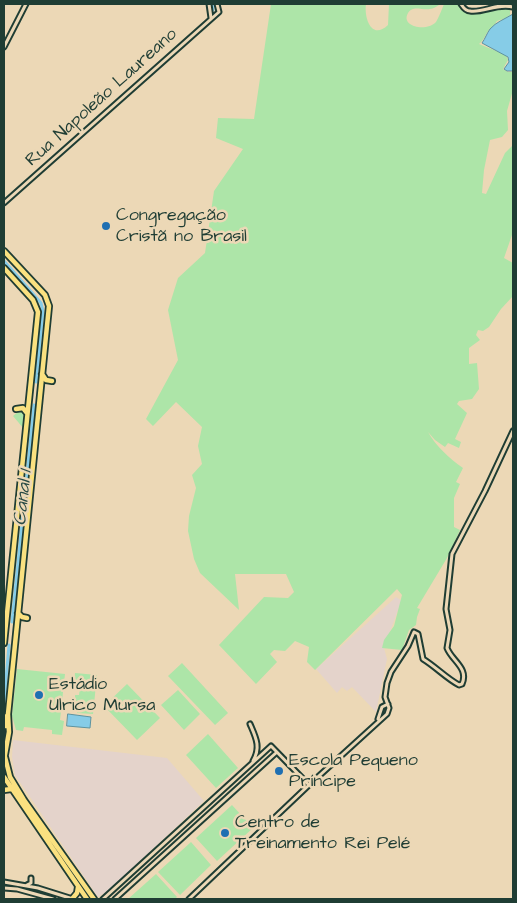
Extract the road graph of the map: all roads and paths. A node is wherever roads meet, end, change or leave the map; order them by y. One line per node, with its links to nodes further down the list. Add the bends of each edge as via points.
1 (26, 4): 7 (street)
2 (209, 4): 6 (street)
3 (217, 4): 6 (street, Rua Napoleão Laureano, via 219,12)
4 (461, 4): 5 (street, via 470,12 496,6)
5 (513, 7)
6 (211, 19): 8 (street, Rua Napoleão Laureano)
7 (4, 47)
8 (4, 203)
9 (4, 251): 11 (main road, via 47,298 49,306)
10 (4, 268): 14 (main road, via 37,307)
11 (42, 374): 12 (main road, via 46,380); 13 (main road)
12 (52, 381)
13 (41, 388): 14 (main road); 15 (main road)
14 (30, 392): 16 (main road)
15 (40, 397): 16 (main road); 20 (main road)
16 (29, 399): 18 (main road)
17 (16, 409): 18 (main road, via 24,408)
18 (27, 413): 22 (main road)
19 (513, 431): 27 (street, via 451,559 446,609 450,630 448,648 462,668 463,682 457,684 423,659 415,631 391,672 385,697)
20 (18, 613): 21 (main road); 23 (main road)
21 (27, 618)
22 (5, 627): 23 (main road); 24 (main road)
23 (17, 627): 25 (main road)
24 (4, 639): 25 (main road); 26 (main road)
25 (15, 639): 33 (main road)
26 (4, 643)
27 (388, 704): 29 (street, via 382,707); 29 (street, via 389,711)
28 (4, 716): 32 (main road)
29 (378, 721): 38 (street)
30 (250, 724): 36 (street, via 258,746)
31 (4, 726): 32 (main road)
32 (7, 730): 33 (main road)
33 (7, 740): 35 (main road)
34 (274, 749): 36 (street); 38 (street); 42 (street, via 223,803)
35 (4, 757): 51 (main road, via 10,776 24,800)
36 (251, 764): 41 (street)
37 (4, 777): 39 (main road)
38 (309, 785): 54 (street)
39 (11, 789): 40 (main road); 46 (main road)
40 (4, 790)
41 (143, 863): 42 (street); 52 (street)
42 (148, 869): 53 (street)
43 (31, 878): 45 (street, via 30,883)
44 (4, 882): 45 (street)
45 (24, 885): 49 (street)
46 (78, 887): 49 (main road); 50 (main road)
47 (4, 888): 48 (street)
48 (53, 899)
49 (73, 899)
50 (86, 899)
51 (94, 899)
52 (103, 899)
53 (115, 899)
54 (189, 899)

